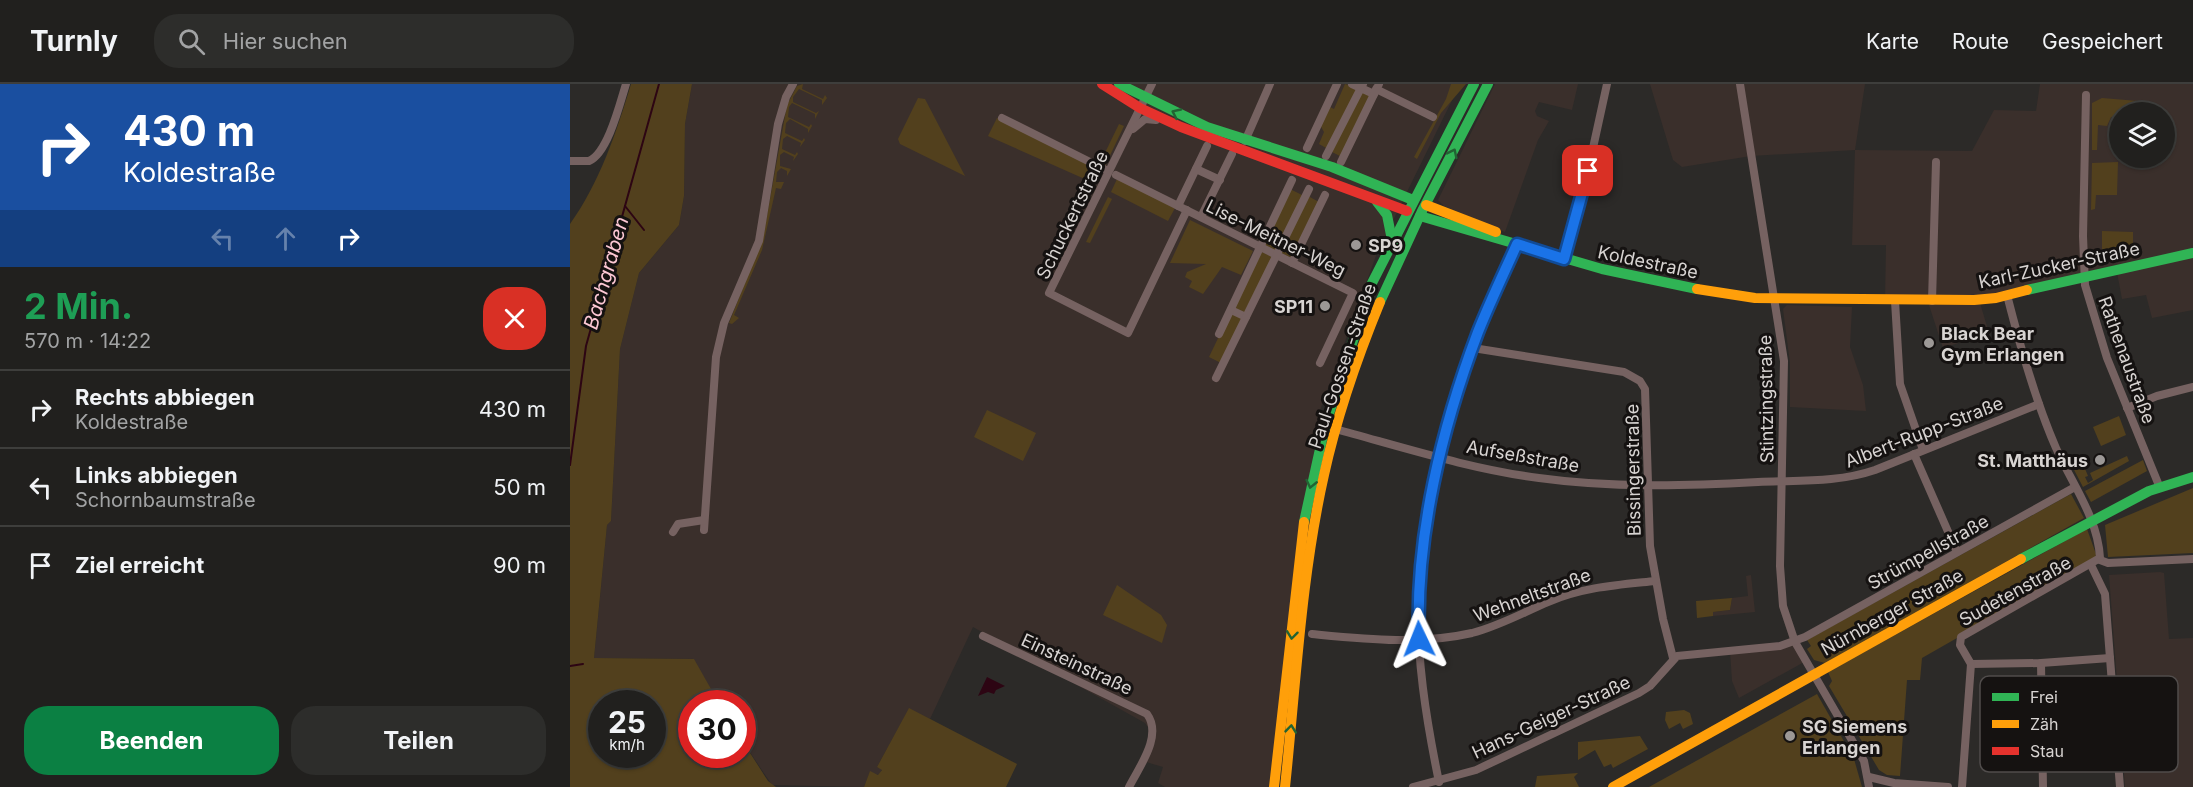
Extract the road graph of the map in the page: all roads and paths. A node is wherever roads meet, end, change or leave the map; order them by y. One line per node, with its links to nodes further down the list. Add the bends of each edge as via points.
1 (626, 84): 28 (street, via 612,127 595,159)
2 (793, 84): 78 (street, via 780,116 759,241 724,323 716,357)
3 (1102, 84): 16 (street)
4 (1119, 84): 16 (street)
5 (1152, 84): 16 (street, Schuckertstraße)
6 (1270, 84): 21 (street)
7 (1337, 84): 23 (street)
8 (1353, 84): 13 (street)
9 (1474, 84): 39 (street, Paul-Gossen-Straße)
10 (1488, 84): 40 (street, Paul-Gossen-Straße, one-way to 10)
11 (1607, 84): 51 (street)
12 (1740, 84): 55 (street, Stintzingstraße)
13 (1362, 86): 14 (street); 26 (street)
14 (1376, 89): 17 (street); 29 (street)
15 (2086, 95): 53 (street, Rathenaustraße)
16 (1143, 102): 19 (street, Koldestraße); 20 (street, Schuckertstraße); 21 (street, Koldestraße, one-way to 16)
17 (1432, 117)
18 (1002, 118): 32 (street)
19 (1176, 125): 20 (street, via 1148,118); 27 (street, Koldestraße, via 1207,140)
20 (1128, 134): 42 (street, Schuckertstraße, via 1049,293 1128,333)
21 (1245, 141): 24 (street, Koldestraße)
22 (1208, 146): 31 (street)
23 (1307, 148)
24 (1276, 149): 27 (street, via 1267,150); 39 (street, Koldestraße)
25 (1232, 154): 34 (street)
26 (1326, 156)
27 (1263, 157): 38 (street, Koldestraße)
28 (570, 161)
29 (1341, 162)
30 (1936, 162): 57 (street)
31 (1196, 169): 34 (street); 41 (street)
32 (1106, 170)
33 (1116, 175): 41 (street, Lise-Meitner-Weg)
34 (1220, 180): 45 (street)
35 (1292, 180): 48 (street)
36 (1310, 189): 50 (street)
37 (1325, 195): 52 (street)
38 (1375, 200): 43 (street, Koldestraße); 46 (street, via 1387,215)
39 (1413, 200): 40 (street, Koldestraße); 43 (street, Paul-Gossen-Straße)
40 (1426, 205): 44 (street, Paul-Gossen-Straße); 47 (street, Koldestraße)
41 (1178, 206): 42 (street, Lise-Meitner-Weg)
42 (1187, 210): 45 (street, Lise-Meitner-Weg)
43 (1407, 211): 44 (street, Koldestraße); 46 (street, Paul-Gossen-Straße)
44 (1420, 216): 47 (street, Koldestraße); 60 (street, Paul-Gossen-Straße)
45 (1201, 217): 48 (street, Lise-Meitner-Weg)
46 (1392, 240): 58 (street, Paul-Gossen-Straße)
47 (1517, 244): 51 (street, Koldestraße); 63 (street)
48 (1260, 247): 50 (street, Lise-Meitner-Weg); 59 (street)
49 (2193, 254): 53 (street, Karl-Zucker-Straße)
50 (1277, 255): 52 (street, Lise-Meitner-Weg); 61 (street)
51 (1564, 259): 55 (street, Koldestraße, via 1681,287)
52 (1292, 262): 64 (street, Lise-Meitner-Weg, via 1353,293)
53 (2083, 275): 54 (street, Karl-Zucker-Straße); 68 (street, Rathenaustraße, via 2107,358)
54 (2007, 295): 57 (street, Karl-Zucker-Straße); 67 (street)
55 (1775, 298): 56 (street, Karl-Zucker-Straße); 74 (street, Stintzingstraße, via 1784,361)
56 (1895, 301): 57 (street, Karl-Zucker-Straße); 70 (street, via 1900,384)
57 (1932, 301)
58 (1364, 308): 60 (street, via 1372,304); 82 (street, Paul-Gossen-Straße, one-way to 82, via 1325,426 1306,507)
59 (1231, 310): 61 (street); 62 (street)
60 (1376, 310): 69 (street, Paul-Gossen-Straße)
61 (1246, 317): 65 (street)
62 (1219, 334)
63 (1473, 348): 72 (street); 75 (street, Bissingerstraße, via 1624,372 1640,381 1647,397)
64 (1320, 363)
65 (1216, 378)
66 (2193, 387): 68 (street)
67 (2039, 404): 70 (street, Albert-Rupp-Straße); 76 (street)
68 (2127, 408): 77 (street, Rathenaustraße)
69 (1335, 429): 72 (street, Aufseßstraße); 82 (street, Paul-Gossen-Straße)
70 (1923, 450): 71 (street, Albert-Rupp-Straße)
71 (1914, 454): 74 (street, Albert-Rupp-Straße, via 1847,478); 83 (street)
72 (1441, 456): 75 (street, Aufseßstraße, via 1536,478); 90 (street, via 1421,559)
73 (2193, 477): 77 (street, Nürnberger Straße)
74 (1782, 482): 75 (street, Aufseßstraße); 91 (street, Stintzingstraße, via 1782,596)
75 (1648, 484): 87 (street, Bissingerstraße)
76 (2075, 487): 79 (street); 83 (street, Strümpellstraße)
77 (2160, 488): 79 (street, Nürnberger Straße)
78 (704, 520): 80 (street); 81 (street, via 683,522)
79 (2091, 520): 85 (street); 96 (street, Nürnberger Straße)
80 (704, 530)
81 (673, 532)
82 (1305, 551): 104 (street, Paul-Gossen-Straße, one-way to 104); 105 (street, Paul-Gossen-Straße, one-way to 82)
83 (1958, 552): 91 (street, Strümpellstraße)
84 (2193, 559): 85 (street, via 2108,563)
85 (2100, 560): 86 (street)
86 (2091, 566): 93 (street, via 2105,594); 95 (street, Sudetenstraße, via 1961,637 1960,645)
87 (1655, 581): 90 (street, Wehneltstraße, via 1603,585 1548,602 1490,628); 92 (street, Bissingerstraße)
88 (1312, 634): 90 (street, Wehneltstraße)
89 (983, 636): 103 (street, Einsteinstraße, via 1149,717 1151,742)
90 (1419, 639): 102 (street, via 1427,722)
91 (1795, 642): 92 (street); 96 (street, Stintzingstraße)
92 (1673, 658): 102 (street, Hans-Geiger-Straße, via 1659,677 1639,693 1503,758)
93 (2110, 658): 94 (street); 98 (street)
94 (2041, 663): 95 (street); 97 (street)
95 (1971, 664): 110 (street)
96 (1814, 674): 101 (street, Stintzingstraße, via 1864,761); 107 (street, Nürnberger Straße)
97 (2041, 676)
98 (2111, 676)
99 (2043, 772): 111 (street)
100 (2119, 772): 112 (street)
101 (1869, 777): 108 (street); 109 (street)
102 (1439, 782): 106 (street, Hans-Geiger-Straße)
103 (1129, 787)
104 (1274, 787)
105 (1285, 787)
106 (1413, 787)
107 (1613, 787)
108 (1869, 787)
109 (1948, 787)
110 (1962, 787)
111 (2043, 787)
112 (2120, 787)

